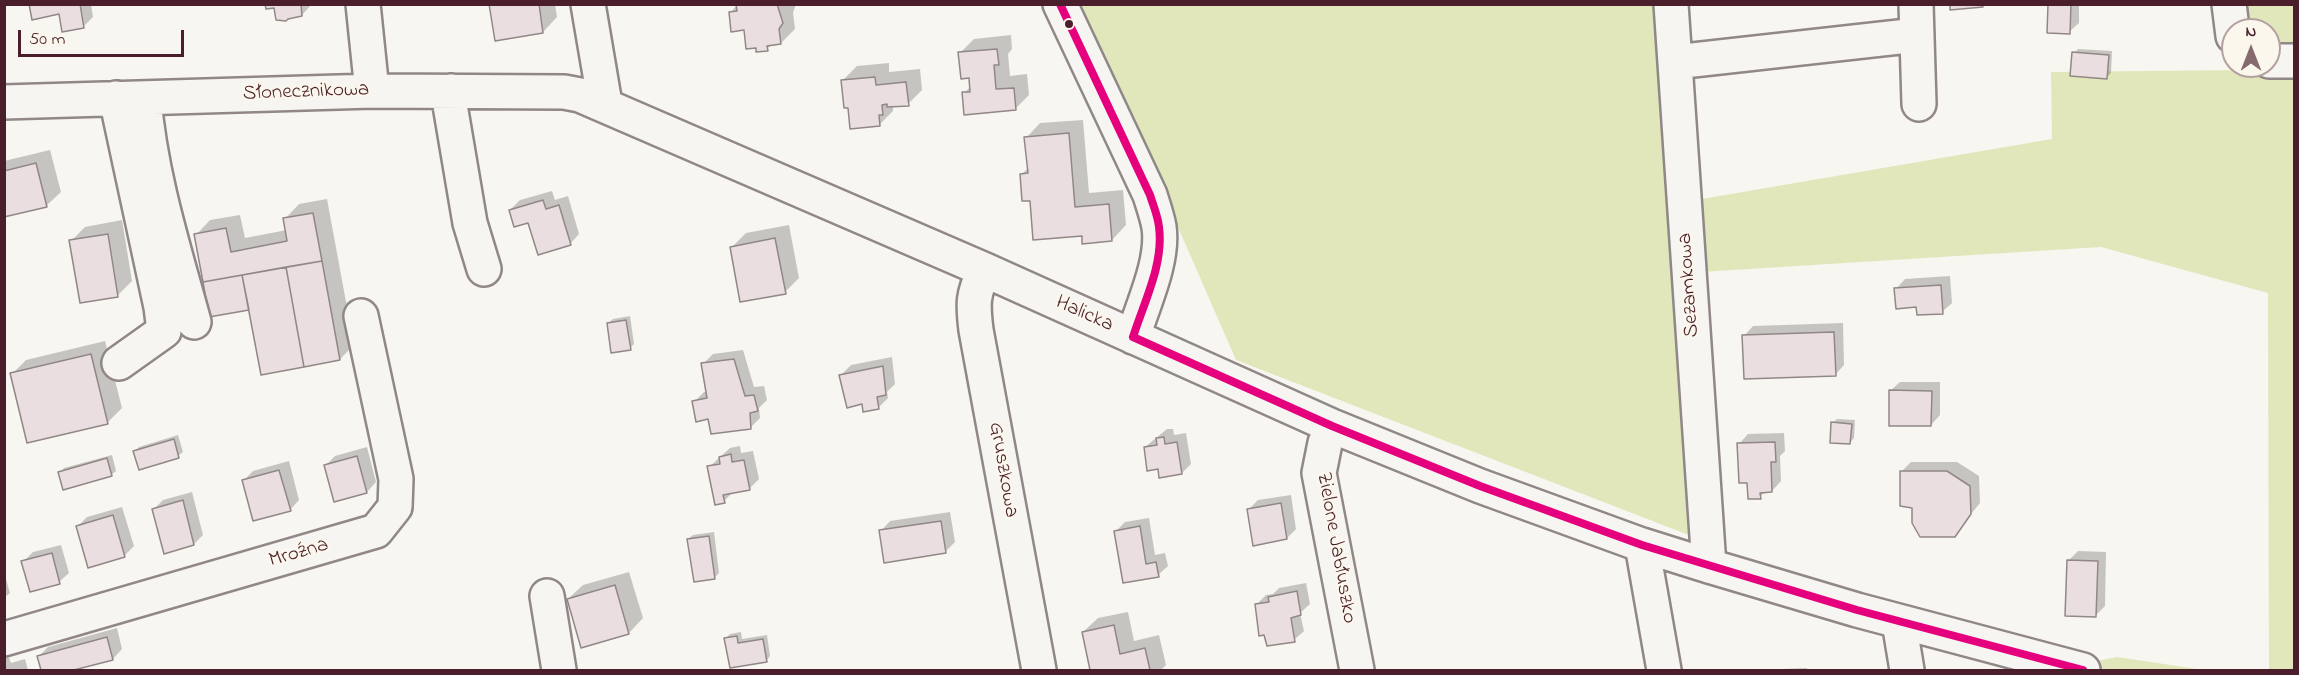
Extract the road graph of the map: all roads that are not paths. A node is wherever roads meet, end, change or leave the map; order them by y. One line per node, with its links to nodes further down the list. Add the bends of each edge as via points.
1 (363, 4): 7 (street)
2 (588, 4): 11 (street)
3 (1060, 4): 17 (street, via 1150,195 1159,228 1158,256)
4 (1671, 4): 6 (street, Sezamkowa)
5 (1916, 20): 6 (street); 12 (street)
6 (1675, 62): 21 (street, Sezamkowa)
7 (372, 91): 8 (street, Słonecznikowa); 9 (street, Słonecznikowa)
8 (451, 91): 11 (street, Słonecznikowa, via 564,92); 13 (street, via 470,223)
9 (130, 98): 10 (street, Słonecznikowa); 16 (street, via 146,124 162,205); 18 (street, via 164,331)
10 (4, 102)
11 (605, 104): 14 (street, Halicka)
12 (1919, 104)
13 (484, 269)
14 (985, 270): 17 (street, Halicka); 26 (street, Gruszkowa, via 973,302 976,330)
15 (361, 316): 24 (street, Mroźna, via 396,479 395,507 376,531)
16 (194, 322)
17 (1133, 337): 19 (street, Halicka)
18 (118, 363)
19 (1332, 426): 20 (street, Halicka); 27 (street, Zielone Jabłuszko, via 1319,473)
20 (1642, 545): 21 (street, Halicka); 28 (street)
21 (1709, 566): 23 (street, Halicka)
22 (547, 596): 25 (street)
23 (1899, 622): 29 (street); 30 (street, Halicka)
24 (4, 639)
25 (559, 670)
26 (1039, 670)
27 (1357, 670)
28 (1664, 670)
29 (1907, 670)
30 (2083, 670)

